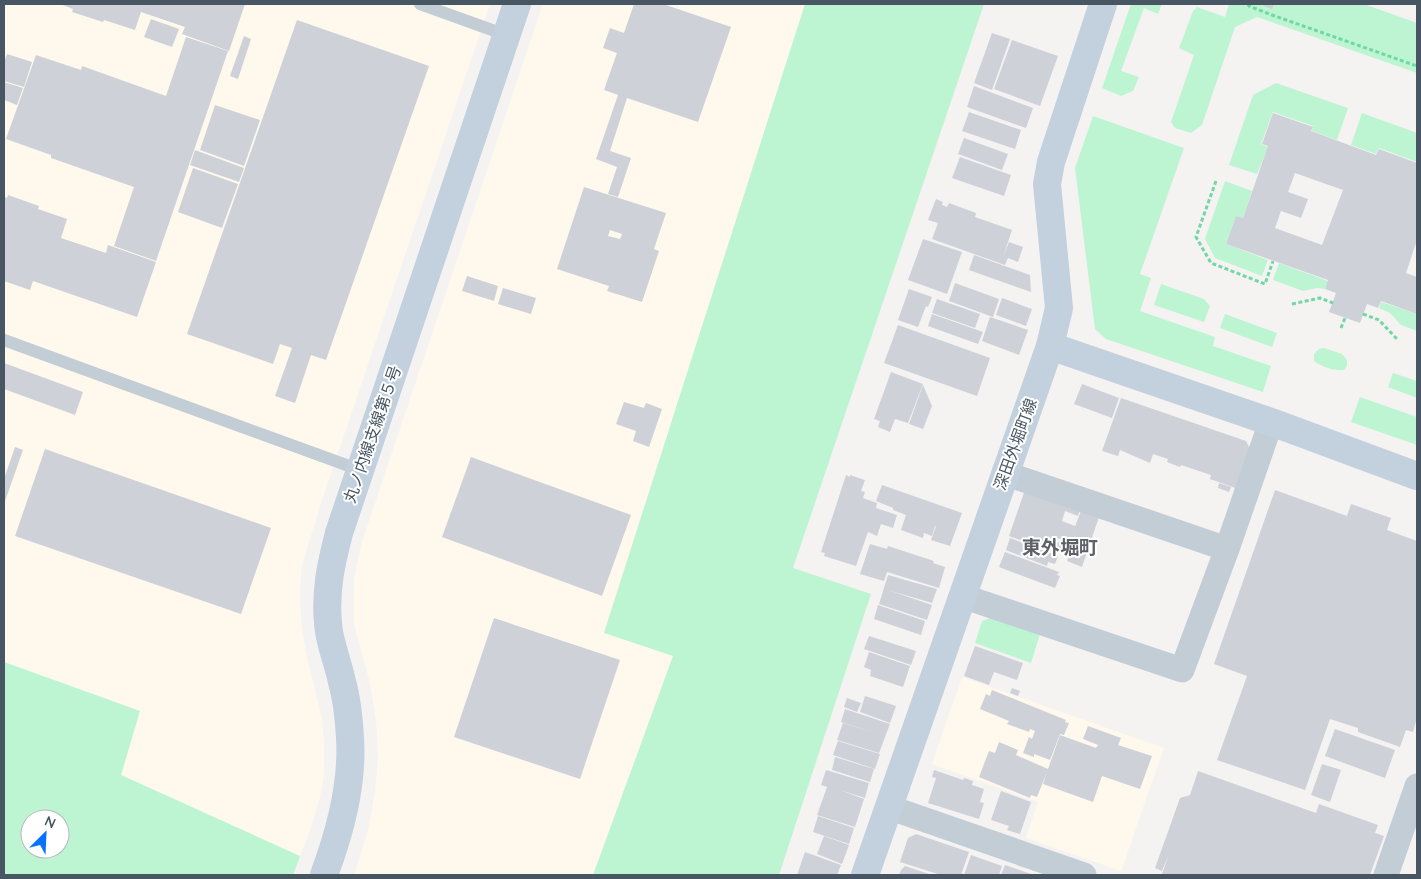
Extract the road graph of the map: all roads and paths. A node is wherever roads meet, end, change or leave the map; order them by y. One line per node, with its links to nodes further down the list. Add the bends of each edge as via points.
1 (420, 4): 5 (lane)
2 (516, 4): 5 (street, 丸ノ内線支線第５号)
3 (1103, 4): 16 (street, 深田外堀町線, via 1050,162 1047,184 1059,308)
4 (1248, 4): 6 (path)
5 (506, 35): 18 (street, 丸ノ内線支線第５号)
6 (1417, 66)
7 (1216, 181): 8 (path, via 1196,238 1211,264 1265,284)
8 (1273, 261)
9 (1333, 303): 10 (path, via 1320,298)
10 (1292, 304)
11 (1363, 314): 14 (path, via 1379,320)
12 (1345, 318): 13 (path)
13 (1341, 328)
14 (1398, 339)
15 (4, 340): 18 (lane)
16 (1050, 346): 17 (street); 19 (street, 深田外堀町線)
17 (1271, 422): 20 (street); 21 (street)
18 (360, 470): 25 (street, 丸ノ内線支線第５号, via 330,567 327,596 328,625 343,684 350,739 349,784)
19 (1004, 473): 21 (street); 22 (street, 深田外堀町線)
20 (1417, 476)
21 (1227, 549): 22 (street, via 1182,670)
22 (962, 596): 24 (street, 深田外堀町線)
23 (1417, 786): 28 (street)
24 (888, 807): 26 (street, 深田外堀町線); 27 (street)
25 (324, 875)
26 (865, 875)
27 (1084, 875)
28 (1386, 875)

